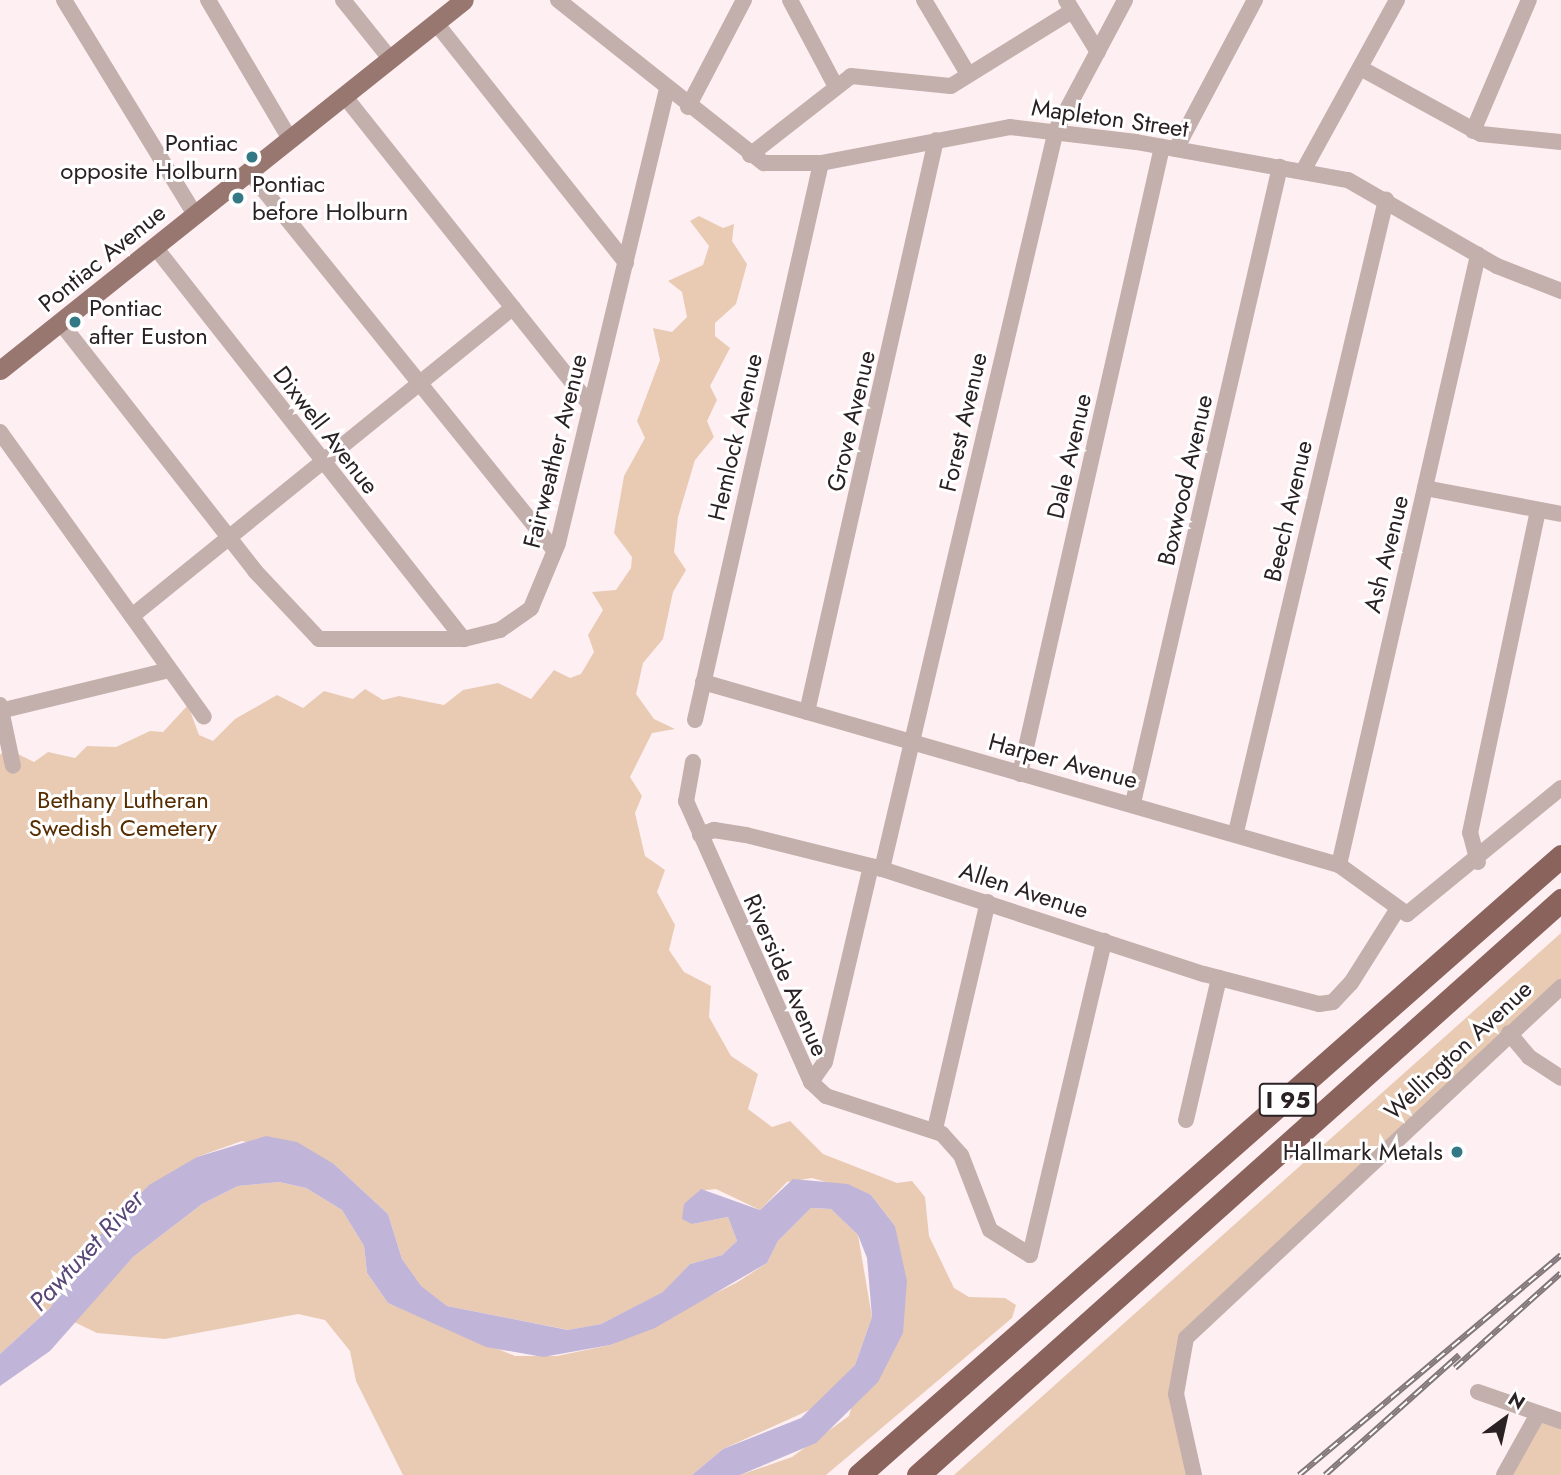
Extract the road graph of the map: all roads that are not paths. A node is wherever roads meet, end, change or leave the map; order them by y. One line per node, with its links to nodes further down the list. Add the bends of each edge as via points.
1 (208, 0): 25 (street)
2 (343, 0): 16 (street)
3 (464, 0): 14 (main road, Pontiac Avenue)
4 (558, 0): 20 (street, Mapleton Street)
5 (744, 0): 22 (street)
6 (790, 0): 19 (street)
7 (924, 0): 18 (street)
8 (1125, 0): 15 (street, Forest Avenue)
9 (1255, 0): 28 (street, Dale Avenue)
10 (1398, 0): 17 (street)
11 (1529, 0): 24 (street)
12 (67, 1): 35 (street)
13 (1069, 6): 15 (street); 18 (street)
14 (436, 23): 16 (main road, Pontiac Avenue); 38 (street)
15 (1098, 52): 23 (street, Forest Avenue)
16 (391, 60): 21 (main road, Pontiac Avenue)
17 (1364, 70): 24 (street); 32 (street)
18 (968, 74): 19 (street, via 939,89 851,76)
19 (836, 87): 29 (street)
20 (667, 88): 22 (street, Mapleton Street); 38 (street, Fairweather Avenue)
21 (346, 98): 25 (main road, Pontiac Avenue); 40 (street)
22 (688, 107): 29 (street, Mapleton Street)
23 (1056, 130): 26 (street, Mapleton Street, via 999,128); 28 (street, Mapleton Street); 60 (street, Forest Avenue)
24 (1473, 131): 27 (street)
25 (290, 139): 33 (main road, Pontiac Avenue)
26 (936, 140): 30 (street, Mapleton Street); 57 (street, Grove Avenue)
27 (1561, 142)
28 (1169, 148): 31 (street, Mapleton Street); 63 (street, Dale Avenue)
29 (750, 155): 30 (street, Mapleton Street, via 773,165)
30 (821, 163): 55 (street, Hemlock Avenue)
31 (1280, 167): 32 (street, Mapleton Street); 65 (street, Boxwood Avenue)
32 (1303, 171): 34 (street, Mapleton Street, via 1356,183)
33 (250, 173): 35 (main road, Pontiac Avenue); 43 (street)
34 (1386, 200): 37 (street, Mapleton Street); 66 (street, Beech Avenue)
35 (195, 215): 36 (main road, Pontiac Avenue)
36 (155, 247): 41 (main road, Pontiac Avenue); 46 (street, Dixwell Avenue)
37 (1478, 255): 39 (street, Mapleton Street); 47 (street, Ash Avenue)
38 (626, 262): 44 (street, Fairweather Avenue)
39 (1561, 291)
40 (513, 308): 43 (street); 44 (street)
41 (60, 322): 42 (main road, Pontiac Avenue); 50 (street)
42 (0, 370)
43 (420, 384): 46 (street); 51 (street)
44 (590, 405): 51 (street, Fairweather Avenue)
45 (0, 432): 52 (street)
46 (322, 463): 50 (street); 53 (street, Dixwell Avenue)
47 (1425, 488): 48 (street); 70 (street, Ash Avenue)
48 (1538, 510): 49 (street); 69 (street, via 1470,833)
49 (1561, 514)
50 (230, 537): 52 (street); 53 (street, Fairweather Avenue, via 319,639)
51 (554, 550): 53 (street, Fairweather Avenue, via 538,596 519,621)
52 (132, 616): 54 (street)
53 (464, 639)
54 (169, 670): 56 (street); 58 (street)
55 (703, 682): 57 (street, Harper Avenue); 59 (street, Hemlock Avenue)
56 (0, 709): 62 (street)
57 (807, 712): 60 (street, Harper Avenue)
58 (204, 717)
59 (695, 720)
60 (914, 743): 63 (street, Harper Avenue); 71 (street, Forest Avenue)
61 (693, 762): 67 (street, Riverside Avenue, via 686,801)
62 (13, 766)
63 (1020, 774): 65 (street, Harper Avenue)
64 (1561, 788): 69 (street)
65 (1133, 803): 66 (street, Harper Avenue)
66 (1236, 832): 70 (street, Harper Avenue)
67 (700, 835): 71 (street, Allen Avenue, via 715,830 746,835); 80 (street, Riverside Avenue)
68 (1561, 856): 86 (highway, I 95)
69 (1478, 862): 74 (street, via 1407,914)
70 (1339, 864): 74 (street, Harper Avenue)
71 (877, 867): 73 (street, Allen Avenue); 80 (street, Forest Avenue, via 825,1062)
72 (1561, 900): 87 (highway, I 95)
73 (988, 902): 75 (street, Allen Avenue); 82 (street)
74 (1397, 910): 76 (street, Allen Avenue, via 1332,1002)
75 (1104, 941): 76 (street, Allen Avenue); 82 (street, Riverside Avenue, via 1030,1255 990,1230 961,1155)
76 (1219, 978): 81 (street)
77 (1561, 987): 78 (street, Wellington Avenue)
78 (1509, 1033): 79 (street, via 1529,1058); 88 (street, Wellington Avenue, via 1186,1338 1176,1394)
79 (1561, 1078)
80 (811, 1082): 82 (street, Riverside Avenue, via 826,1096)
81 (1186, 1120)
82 (935, 1129)
83 (1478, 1392): 84 (street)
84 (1538, 1414): 85 (street); 89 (street)
85 (1561, 1422)
86 (859, 1475)
87 (918, 1475)
88 (1194, 1475)
89 (1504, 1475)

